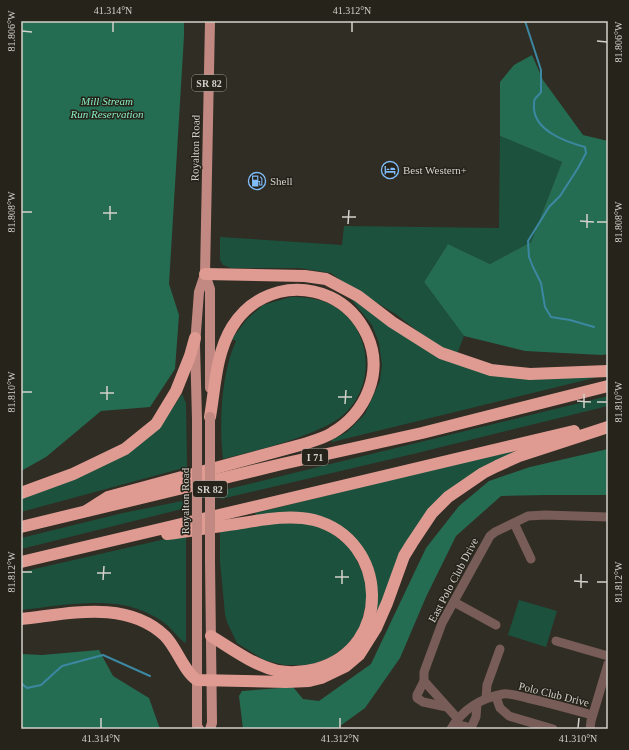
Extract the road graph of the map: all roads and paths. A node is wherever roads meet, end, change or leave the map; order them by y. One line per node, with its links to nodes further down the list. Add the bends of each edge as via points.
1 (210, 21): 2 (main road, Royalton Road / SR 82)
2 (205, 274): 3 (main road, Royalton Road / SR 82, via 199,292); 4 (highway, via 313,276 326,280 358,296 392,322 441,353 491,370 530,374); 6 (main road, Royalton Road / SR 82, via 210,289)
3 (195, 338): 9 (highway, via 176,391 156,424 125,449 73,474); 25 (main road, Royalton Road / SR 82, bridge)
4 (608, 371)
5 (608, 386): 10 (highway, I 71, via 422,433)
6 (210, 417): 10 (highway, via 222,348 231,328 251,305 285,291 312,291 342,303 360,322 372,352 374,370 371,386 356,412 332,433 304,444 108,497); 20 (main road, Royalton Road / SR 82, bridge)
7 (608, 422): 14 (highway)
8 (608, 427): 26 (highway, via 518,456 477,477 448,497 432,513 412,543 376,628 359,655 346,666 309,681)
9 (21, 493)
10 (86, 511): 13 (highway, I 71)
11 (608, 517): 12 (street, East Polo Club Drive, via 528,516)
12 (514, 523): 15 (street); 17 (street, East Polo Club Drive, via 490,536)
13 (21, 527)
14 (81, 547): 16 (highway); 20 (highway, via 258,520 300,518 315,521 343,534 362,556 372,587 370,617 360,638 338,660 307,672 279,671 262,666)
15 (531, 559)
16 (21, 562)
17 (454, 602): 19 (street); 27 (street, East Polo Club Drive, via 430,655 424,672)
18 (21, 619): 25 (highway, via 95,611 115,612 134,617 164,636)
19 (496, 625)
20 (211, 636): 26 (main road, Royalton Road / SR 82)
21 (556, 641): 23 (street)
22 (500, 649): 29 (street, via 487,686)
23 (608, 656)
24 (608, 664): 32 (street)
25 (197, 680): 26 (highway); 34 (main road, Royalton Road / SR 82)
26 (211, 680): 35 (main road, Royalton Road / SR 82)
27 (424, 681): 31 (street); 31 (street, East Polo Club Drive, via 417,698 423,702)
28 (496, 697): 29 (street, Polo Club Drive); 32 (street, Polo Club Drive, via 503,694 520,696); 36 (street, via 500,708 509,716)
29 (486, 698): 30 (street, Polo Club Drive)
30 (477, 704): 33 (street, Polo Club Drive, via 468,708); 33 (street, via 476,717 471,728)
31 (447, 707): 33 (street)
32 (592, 716): 37 (street)
33 (454, 724)
34 (199, 729)
35 (210, 729)
36 (553, 729)
37 (590, 729)

